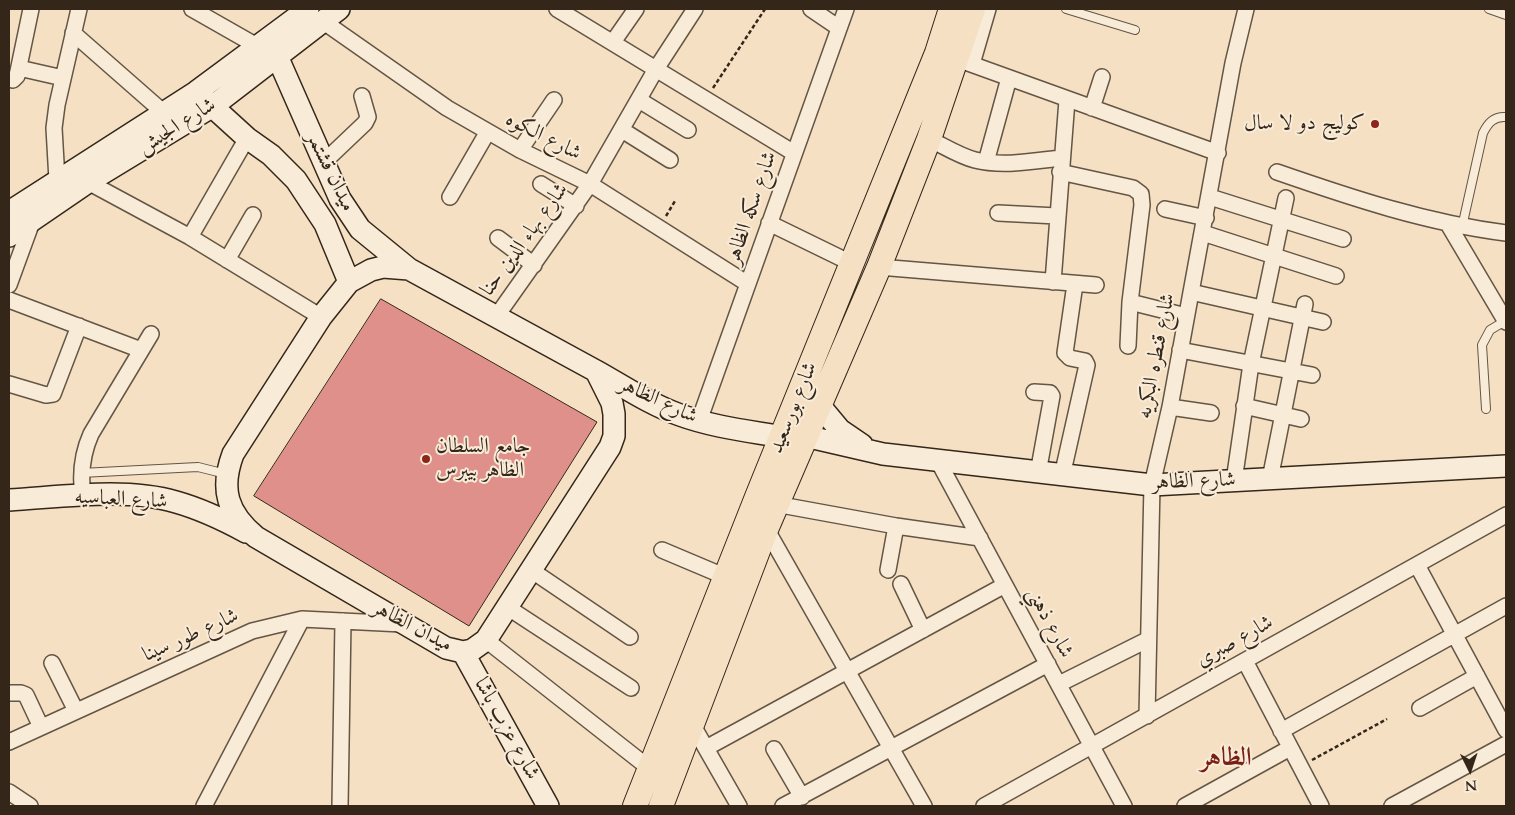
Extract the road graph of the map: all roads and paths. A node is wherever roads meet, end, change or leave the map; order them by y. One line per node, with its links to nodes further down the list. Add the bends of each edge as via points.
1 (31, 9): 26 (street)
2 (79, 9): 20 (street)
3 (192, 9): 22 (street)
4 (558, 9): 21 (street)
5 (636, 9): 21 (street)
6 (695, 9): 25 (street, شارع بهاء الدين حنا)
7 (765, 9): 32 (path)
8 (811, 9): 18 (street)
9 (846, 9): 18 (street, شارع سكه الظاهر)
10 (951, 9): 78 (main road, شارع بورسعيد, via 937,53)
11 (972, 9): 24 (main road, شارع بورسعيد)
12 (988, 9): 24 (street, شارع بورسعيد)
13 (1066, 9): 19 (lane)
14 (1246, 9): 47 (street, شارع قنطره البكريه)
15 (1489, 9): 17 (lane)
16 (314, 12): 22 (main road, شارع الجيش); 23 (main road, شارع الجيش); 42 (street, شارع الكوه)
17 (1506, 15)
18 (839, 28): 46 (street, شارع سكه الظاهر)
19 (1134, 30)
20 (74, 33): 28 (street); 38 (street)
21 (613, 42): 25 (street)
22 (258, 46): 30 (main road, شارع الجيش)
23 (277, 56): 36 (main road, شارع الجيش); 49 (main road, ميدان قشتمر)
24 (964, 61): 29 (street); 44 (main road, شارع بورسعيد)
25 (656, 69): 32 (street); 34 (street, شارع بهاء الدين حنا)
26 (14, 73): 28 (street)
27 (1102, 77): 37 (street)
28 (63, 78): 53 (street, via 54,128)
29 (1009, 78): 35 (street); 50 (street)
30 (196, 92): 36 (main road, ميدان قشتمر); 38 (main road, شارع الجيش)
31 (362, 96): 49 (street, via 367,110 365,123)
32 (705, 99): 46 (street)
33 (554, 100): 45 (street)
34 (639, 100): 40 (street, شارع بهاء الدين حنا); 41 (street)
35 (1067, 100): 37 (street); 51 (street)
36 (212, 106): 43 (main road, ميدان قشتمر); 54 (main road, شارع الجيش)
37 (1092, 108): 47 (street)
38 (163, 112): 53 (main road, شارع الجيش)
39 (1506, 117): 70 (lane, via 1494,119 1483,133)
40 (622, 130): 48 (street); 56 (street, شارع بهاء الدين حنا)
41 (688, 130)
42 (487, 133): 45 (street, شارع الكوه); 57 (street)
43 (247, 138): 73 (street); 83 (main road, ميدان قشتمر, via 284,167 306,194 324,224)
44 (929, 138): 50 (street, via 973,160); 80 (main road, شارع بورسعيد)
45 (520, 150): 56 (street, شارع الكوه)
46 (794, 153): 68 (street, شارع سكه الظاهر)
47 (1218, 153): 58 (street, شارع قنطره البكريه)
48 (670, 160)
49 (324, 162): 81 (main road, ميدان قشتمر, via 340,199 360,228)
50 (986, 162): 51 (street)
51 (1061, 165): 65 (street); 91 (street, via 1133,188 1141,194)
52 (1277, 172): 70 (street, via 1361,201)
53 (57, 180): 62 (main road, شارع الجيش)
54 (88, 182): 67 (main road, شارع الجيش); 73 (street)
55 (540, 184): 60 (street)
56 (590, 184): 60 (street, شارع بهاء الدين حنا); 85 (street, شارع الكوه)
57 (450, 197)
58 (1210, 197): 66 (street); 69 (street, شارع قنطره البكريه)
59 (1286, 198): 66 (street)
60 (576, 206): 79 (street, شارع بهاء الدين حنا)
61 (1164, 209): 69 (street)
62 (9, 212)
63 (998, 213): 65 (street)
64 (253, 215): 77 (street)
65 (1057, 216): 84 (street)
66 (1282, 220): 75 (street); 76 (street)
67 (32, 222): 72 (main road, شارع الجيش); 87 (street)
68 (769, 223): 78 (street); 85 (street, شارع سكه الظاهر)
69 (1205, 225): 76 (street); 89 (street, شارع قنطره البكريه)
70 (1455, 226): 71 (street); 98 (street)
71 (1506, 233)
72 (9, 236)
73 (190, 237): 77 (street)
74 (498, 238): 79 (street)
75 (1343, 239)
76 (1275, 256): 82 (street); 92 (street)
77 (227, 260): 96 (street)
78 (853, 264): 118 (main road, شارع بورسعيد)
79 (534, 265): 94 (street, شارع بهاء الدين حنا)
80 (879, 267): 84 (street); 110 (main road, شارع بورسعيد)
81 (409, 269): 83 (main road, ميدان الظاهر, via 383,267); 94 (main road, ميدان الظاهر)
82 (1336, 276)
83 (348, 282): 96 (main road, ميدان الظاهر)
84 (1054, 282): 86 (street)
85 (748, 284): 117 (street, شارع سكه الظاهر)
86 (1075, 284): 88 (street); 126 (street, via 1065,353 1070,358 1085,361 1087,365)
87 (9, 285)
88 (1096, 286)
89 (1191, 292): 92 (street); 95 (street, شارع قنطره البكريه)
90 (9, 300): 99 (street)
91 (1130, 302): 95 (street); 101 (street)
92 (1263, 309): 93 (street); 104 (street)
93 (1304, 311): 97 (street); 106 (street)
94 (496, 316): 105 (main road, ميدان الظاهر)
95 (1186, 316): 103 (street, شارع قنطره البكريه)
96 (321, 317): 125 (main road, ميدان الظاهر, via 233,454)
97 (1323, 322)
98 (1506, 322): 113 (lane, via 1490,330 1482,345)
99 (79, 326): 102 (street); 108 (street, via 53,394 46,395)
100 (151, 334): 102 (street)
101 (1128, 346)
102 (140, 350): 123 (street, via 90,434)
103 (1180, 350): 104 (street); 112 (street, شارع قنطره البكريه)
104 (1252, 364): 106 (street); 111 (street)
105 (596, 371): 117 (main road, شارع الظاهر, via 660,407); 139 (main road, ميدان الظاهر, via 612,403 614,436)
106 (1292, 371): 107 (street); 115 (street)
107 (1312, 375)
108 (9, 384)
109 (1034, 392): 124 (street, via 1052,396)
110 (820, 406): 119 (main road, شارع بورسعيد); 120 (main road, شارع الظاهر, via 840,430)
111 (1244, 406): 115 (street); 128 (street)
112 (1170, 407): 114 (street); 129 (street, شارع قنطره البكريه)
113 (1486, 409)
114 (1211, 413)
115 (1283, 415): 116 (street); 127 (street)
116 (1302, 419)
117 (699, 421): 118 (main road, شارع الظاهر)
118 (782, 436): 132 (main road, شارع بورسعيد)
119 (806, 436): 120 (main road, شارع الظاهر); 132 (main road, شارع بورسعيد)
120 (883, 454): 121 (main road, شارع الظاهر)
121 (937, 459): 124 (main road, شارع الظاهر); 136 (street, شارع ذهني)
122 (1506, 466): 127 (main road, شارع الظاهر)
123 (82, 473): 125 (lane, via 198,467); 130 (street)
124 (1038, 473): 126 (main road, شارع الظاهر)
125 (226, 474): 135 (main road, ميدان الظاهر, via 228,500 234,514)
126 (1062, 476): 129 (main road, شارع الظاهر)
127 (1270, 479): 128 (main road, شارع الظاهر)
128 (1234, 481): 129 (main road, شارع الظاهر)
129 (1152, 485): 153 (street, شارع قنطره البكريه)
130 (83, 496): 131 (main road, شارع العباسيه); 135 (main road, شارع العباسيه, via 146,496 176,502 210,513)
131 (9, 500)
132 (762, 512): 134 (street); 141 (main road, شارع بورسعيد); 158 (street); 167 (main road, شارع بورسعيد)
133 (1506, 515): 138 (street, شارع صبري)
134 (896, 526): 136 (street); 140 (street)
135 (256, 537): 148 (main road, ميدان الظاهر)
136 (980, 538): 143 (street, شارع ذهني)
137 (662, 550): 141 (street)
138 (1417, 565): 150 (street); 155 (street, شارع صبري)
139 (531, 570): 145 (main road, ميدان الظاهر); 151 (street)
140 (888, 570)
141 (726, 577): 179 (main road, شارع بورسعيد)
142 (901, 584): 149 (street)
143 (1005, 585): 149 (street); 157 (street, شارع ذهني)
144 (1506, 606): 150 (street)
145 (507, 607): 152 (main road, ميدان الظاهر); 161 (street)
146 (302, 619): 147 (street, شارع طور سينا); 164 (street, شارع طور سينا, via 252,631); 183 (street)
147 (343, 621): 148 (street, شارع طور سينا); 184 (street)
148 (402, 624): 154 (main road, ميدان الظاهر, via 446,648)
149 (923, 630): 158 (street)
150 (1454, 635): 159 (street); 170 (street)
151 (630, 637)
152 (486, 640): 154 (main road, ميدان الظاهر); 179 (street)
153 (1147, 640): 160 (street); 165 (street, شارع قنطره البكريه)
154 (463, 652): 185 (main road, شارع عزب باشا)
155 (1245, 661): 165 (street, شارع صبري); 170 (street)
156 (52, 663): 164 (street)
157 (1048, 664): 160 (street, شارع ذهني); 175 (street)
158 (848, 671): 174 (street); 175 (street)
159 (1477, 676): 163 (street); 169 (street)
160 (1059, 684): 173 (street, شارع ذهني)
161 (631, 688)
162 (9, 693): 168 (street, via 26,695)
163 (1420, 708)
164 (76, 711): 168 (street, شارع طور سينا)
165 (1147, 716): 173 (street, شارع صبري)
166 (1387, 718): 178 (path)
167 (692, 724): 174 (street); 187 (main road, شارع بورسعيد)
168 (42, 727): 171 (street, شارع طور سينا)
169 (1506, 730)
170 (1281, 731): 176 (street)
171 (9, 742)
172 (1506, 744): 195 (street)
173 (1092, 746): 191 (street, شارع صبري); 192 (street, شارع ذهني)
174 (706, 748): 188 (street)
175 (892, 748): 181 (street); 190 (street)
176 (1290, 748): 178 (street); 193 (street)
177 (774, 749): 181 (street)
178 (1300, 766): 194 (street)
179 (649, 768): 186 (main road, شارع بورسعيد)
180 (9, 792): 182 (street)
181 (802, 797): 189 (street)
182 (30, 806)
183 (204, 806)
184 (340, 806)
185 (548, 806)
186 (635, 806)
187 (661, 806)
188 (739, 806)
189 (784, 806)
190 (924, 806)
191 (984, 806)
192 (1124, 806)
193 (1185, 806)
194 (1321, 806)
195 (1392, 806)

